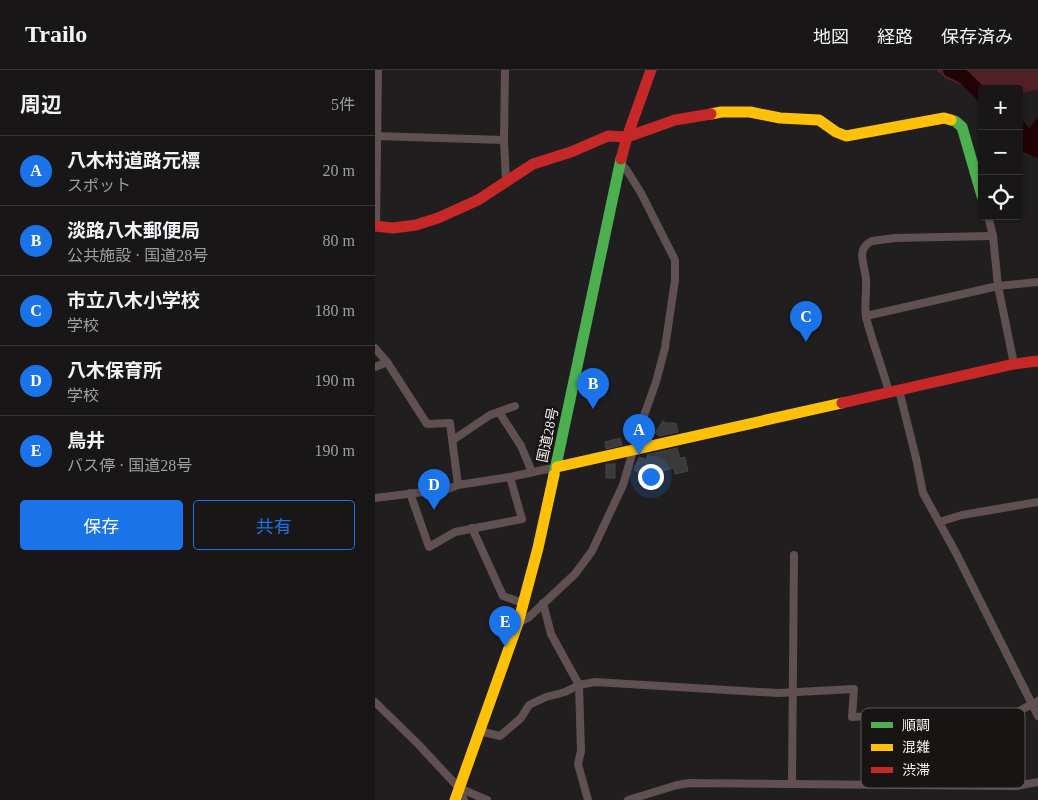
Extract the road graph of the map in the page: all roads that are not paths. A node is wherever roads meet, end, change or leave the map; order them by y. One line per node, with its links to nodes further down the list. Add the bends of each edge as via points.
1 (378, 70): 4 (street)
2 (505, 70): 6 (street)
3 (651, 70): 5 (main road, 国道28号)
4 (376, 136): 6 (street); 11 (street)
5 (627, 137): 7 (main road, 国道28号); 8 (main road, via 608,136 533,164); 9 (main road, via 675,120 721,112 819,120 846,136 944,118 955,120 962,127)
6 (503, 140): 8 (street)
7 (620, 164): 25 (street, via 641,193 675,260 665,348); 26 (main road, 国道28号)
8 (506, 181): 11 (main road, via 478,200 438,218 393,228)
9 (978, 182)
10 (989, 220): 12 (street)
11 (376, 226)
12 (993, 236): 14 (street); 15 (street, via 895,238 869,242 861,258 866,277)
13 (1038, 282): 14 (street)
14 (998, 286): 15 (street); 19 (street)
15 (866, 316): 21 (street)
16 (375, 348): 18 (street)
17 (1038, 360): 19 (main road)
18 (387, 362): 20 (street); 24 (street, via 427,424 450,423)
19 (1014, 364): 21 (main road)
20 (375, 367)
21 (894, 391): 25 (main road); 33 (street, via 916,458 923,493)
22 (515, 406): 23 (street)
23 (499, 412): 24 (street); 27 (street, via 521,446)
24 (453, 440): 29 (street)
25 (633, 451): 26 (main road); 37 (street, via 623,485 592,551 575,574)
26 (557, 466): 27 (street); 36 (main road, 国道28号)
27 (532, 472): 28 (street)
28 (510, 477): 29 (street); 34 (street, via 522,519)
29 (458, 485): 30 (street)
30 (410, 493): 31 (street); 34 (street, via 429,547 455,532)
31 (375, 498)
32 (1038, 502): 33 (street)
33 (939, 522): 42 (street)
34 (472, 528): 36 (street, via 503,596)
35 (794, 556): 40 (street)
36 (523, 603): 38 (main road, 国道28号)
37 (543, 603): 38 (street); 39 (street, via 551,634)
38 (518, 623): 46 (main road, 国道28号)
39 (579, 685): 40 (street, via 595,682); 46 (street, via 529,705 521,718 500,736); 55 (street, via 581,751 578,764)
40 (793, 693): 44 (street, via 854,689 852,717); 48 (street)
41 (375, 702): 51 (street)
42 (1035, 702): 43 (street); 45 (street)
43 (1023, 708)
44 (861, 716)
45 (1038, 716)
46 (479, 731): 51 (main road, 国道28号)
47 (1038, 782): 50 (street)
48 (792, 783): 49 (street); 56 (street, via 689,783)
49 (861, 784)
50 (1025, 784)
51 (459, 788): 52 (main road, 国道28号); 53 (street); 54 (street)
52 (455, 800)
53 (464, 800)
54 (487, 800)
55 (588, 800)
56 (628, 800)

